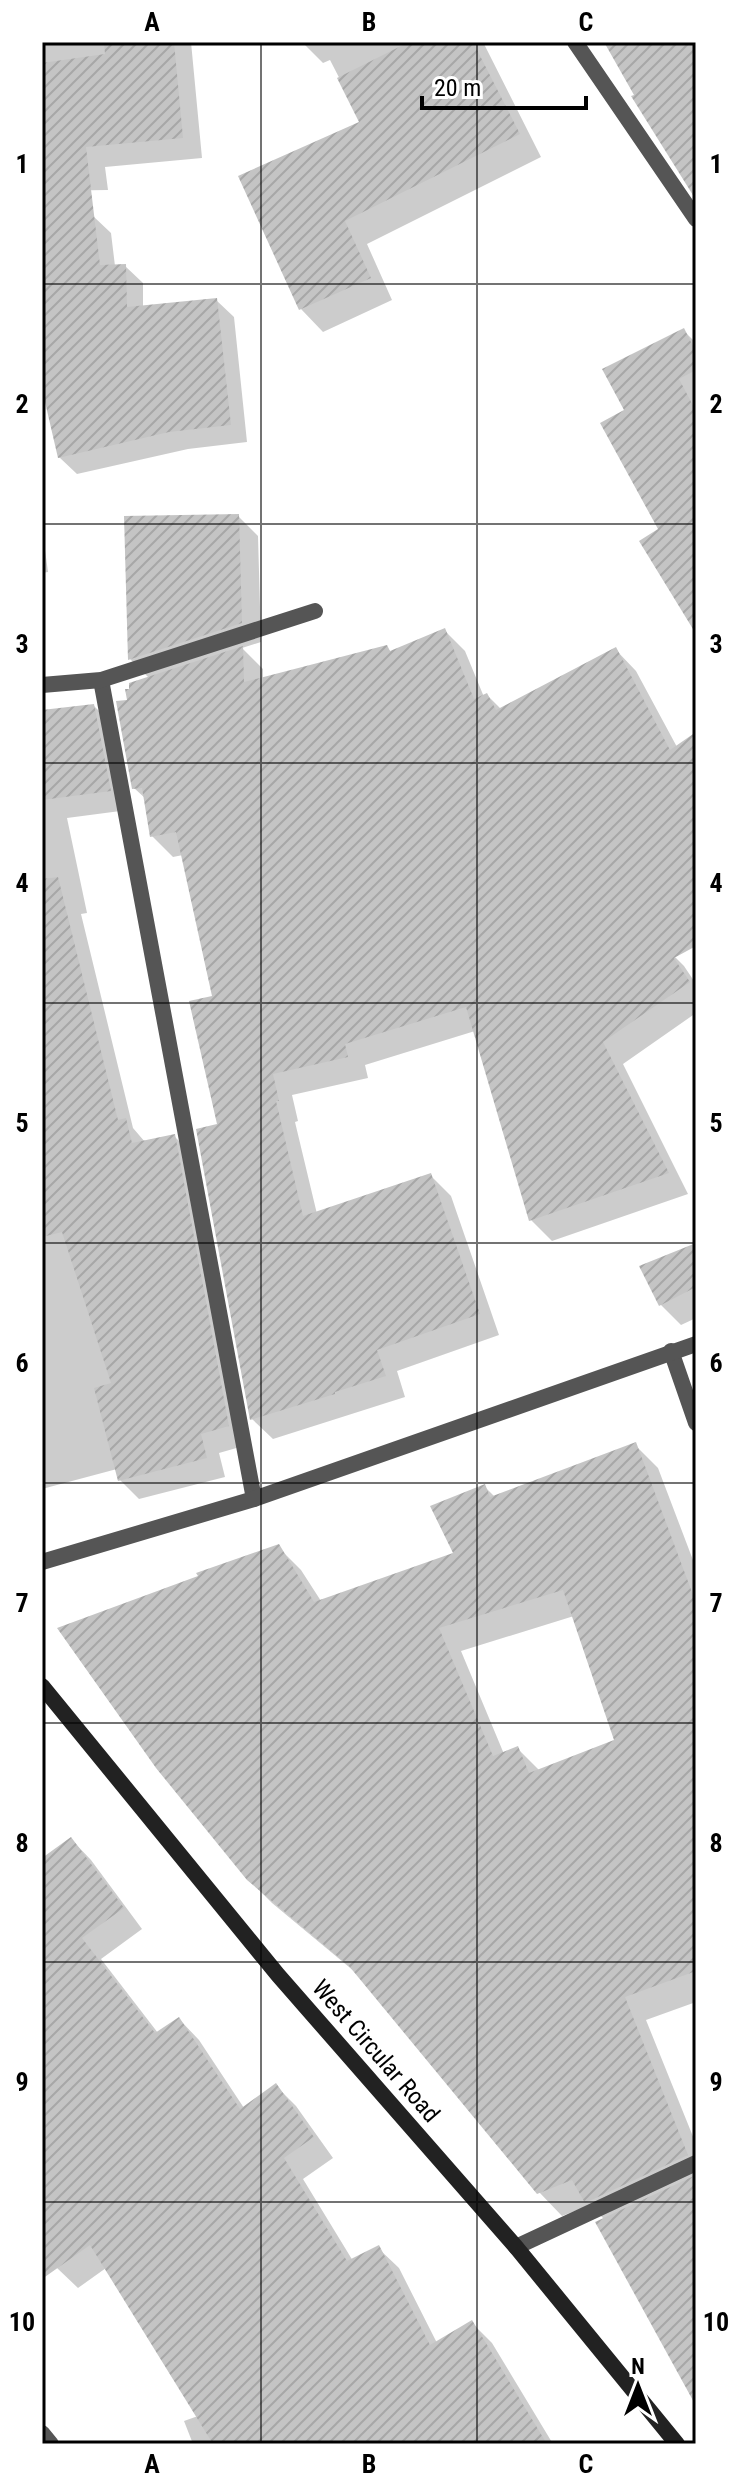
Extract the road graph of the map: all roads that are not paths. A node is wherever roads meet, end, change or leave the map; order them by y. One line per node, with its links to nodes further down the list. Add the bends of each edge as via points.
1 (575, 42): 2 (street)
2 (696, 219)
3 (315, 611): 4 (street)
4 (101, 680): 5 (street); 9 (street)
5 (42, 685)
6 (696, 1344): 7 (street)
7 (671, 1351): 8 (street); 9 (street)
8 (696, 1423)
9 (254, 1499): 10 (street)
10 (42, 1562)
11 (42, 1686): 13 (street, West Circular Road, via 278,1975)
12 (696, 2163): 13 (street)
13 (516, 2247): 16 (street, West Circular Road)
14 (42, 2433): 15 (street)
15 (51, 2444)
16 (677, 2444)

